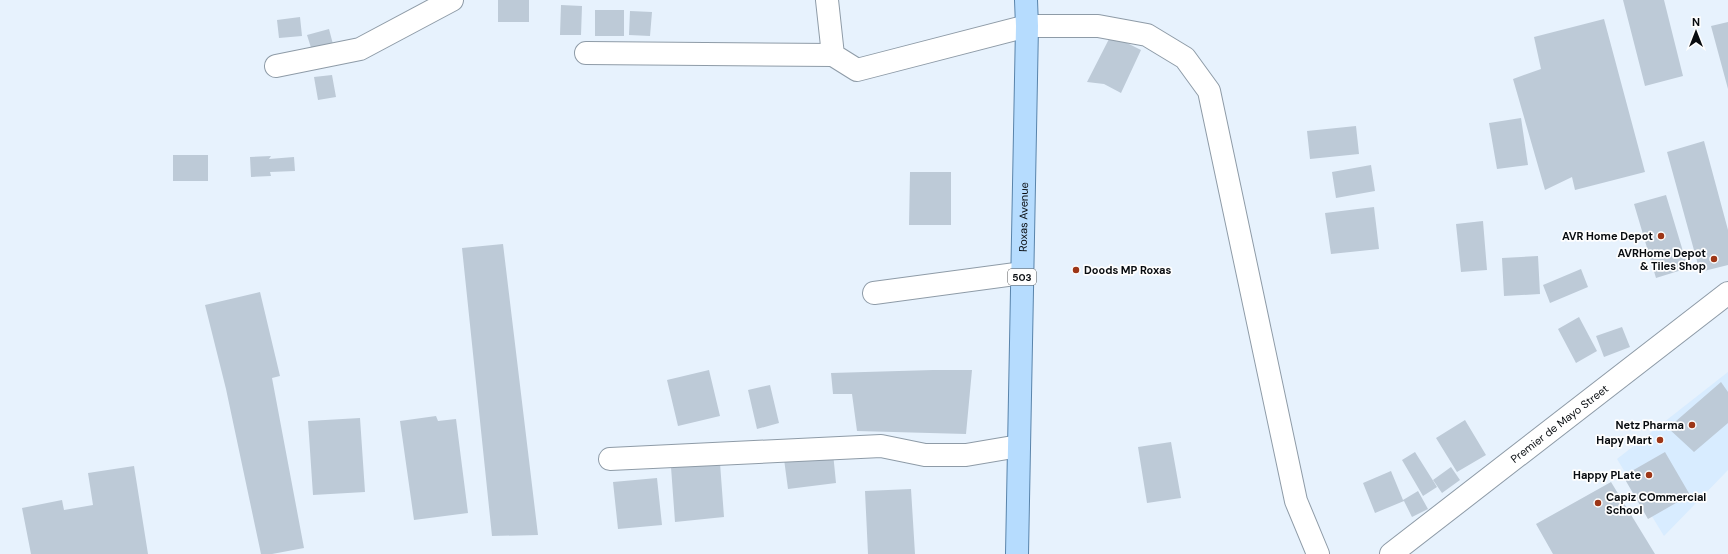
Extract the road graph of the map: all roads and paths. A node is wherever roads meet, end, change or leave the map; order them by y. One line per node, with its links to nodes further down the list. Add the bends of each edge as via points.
1 (452, 0): 7 (street, via 360,48)
2 (827, 0): 6 (street)
3 (1026, 0): 4 (main road, Roxas Avenue / 503)
4 (1027, 26): 6 (street, via 857,70); 8 (main road, Roxas Avenue / 503); 14 (street, via 1098,26 1147,35 1185,58 1209,91 1296,501)
5 (586, 53): 6 (street)
6 (833, 55)
7 (276, 66)
8 (1022, 273): 10 (street); 11 (main road, Roxas Avenue / 503)
9 (1728, 293): 15 (street, Premier de Mayo Street)
10 (874, 294)
11 (1018, 446): 12 (street, via 966,455 925,455 881,446); 13 (main road, Roxas Avenue / 503)
12 (610, 460)
13 (1017, 554)
14 (1318, 554)
15 (1391, 554)

